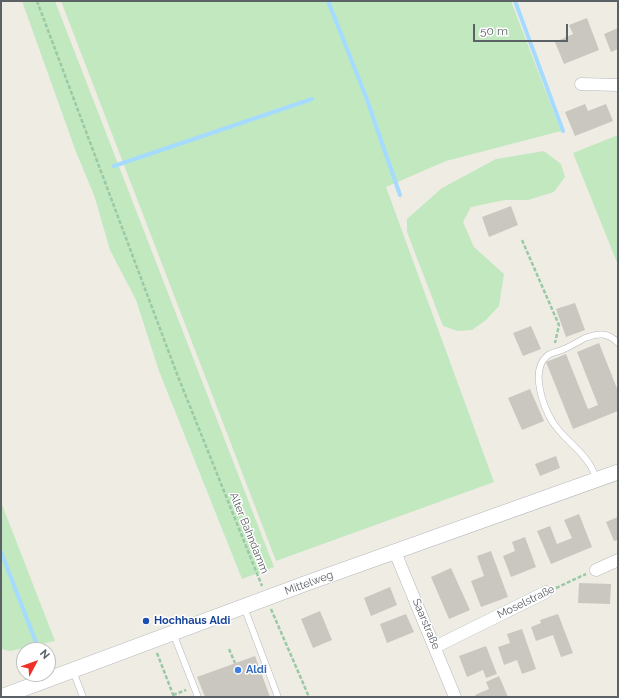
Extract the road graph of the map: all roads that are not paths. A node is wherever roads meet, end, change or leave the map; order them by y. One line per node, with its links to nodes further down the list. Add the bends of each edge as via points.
1 (580, 84): 2 (street)
2 (618, 85)
3 (618, 343): 5 (lane, via 608,335 586,338 552,353 542,362 539,371 538,384 552,421 585,457)
4 (618, 472): 5 (street, Mittelweg)
5 (596, 480): 6 (street, Mittelweg)
6 (395, 552): 10 (street, Mittelweg); 12 (street, Saarstraße)
7 (618, 560): 8 (street)
8 (596, 570)
9 (546, 592): 12 (street, Moselstraße)
10 (244, 607): 11 (street, Mittelweg); 17 (lane)
11 (172, 633): 13 (street, Mittelweg); 16 (lane)
12 (435, 647): 18 (street, Saarstraße)
13 (73, 670): 14 (street, Mittelweg); 15 (lane)
14 (1, 697)
15 (83, 697)
16 (198, 697)
17 (278, 697)
18 (455, 697)

